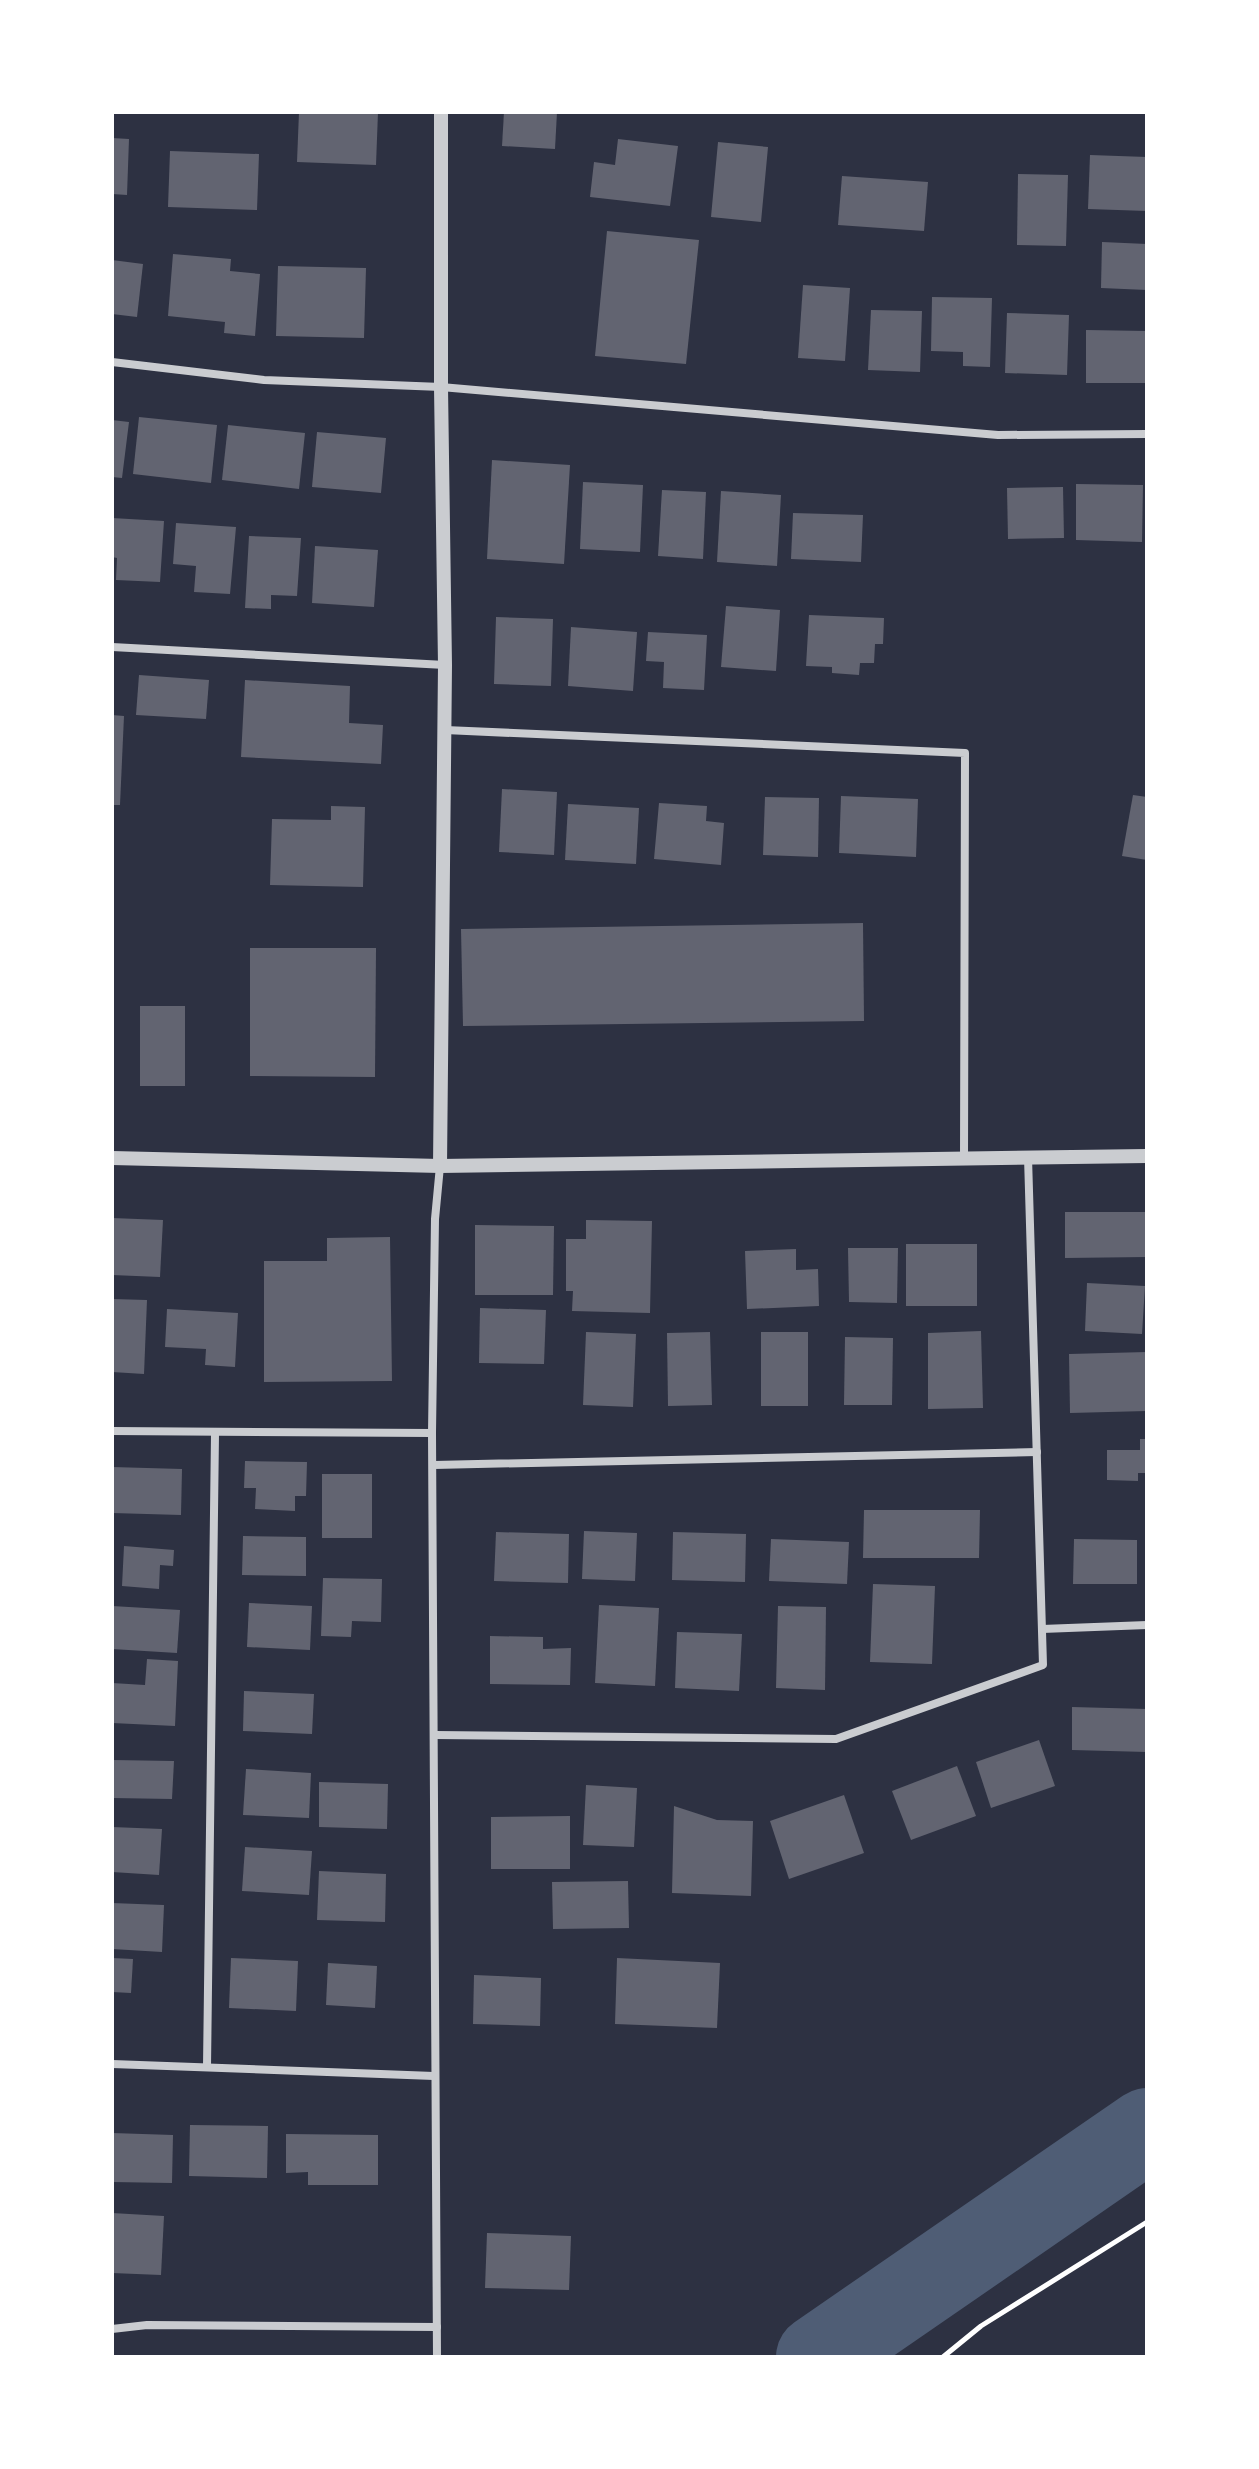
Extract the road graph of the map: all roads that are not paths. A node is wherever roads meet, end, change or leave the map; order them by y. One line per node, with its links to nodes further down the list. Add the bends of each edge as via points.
1 (441, 112): 3 (street)
2 (112, 362): 3 (street, via 264,380)
3 (441, 387): 4 (street, via 998,435); 6 (street)
4 (1147, 434)
5 (112, 647): 6 (street)
6 (445, 665): 7 (street)
7 (445, 730): 11 (street, via 965,753); 12 (street)
8 (1147, 1156): 9 (street)
9 (1028, 1157): 11 (street); 16 (street)
10 (112, 1158): 12 (street)
11 (964, 1159): 12 (street)
12 (440, 1166): 14 (street)
13 (112, 1431): 15 (street)
14 (432, 1433): 15 (street); 17 (street)
15 (215, 1434): 22 (street)
16 (1037, 1452): 17 (street); 19 (street)
17 (434, 1465): 20 (street)
18 (1147, 1625): 19 (street)
19 (1042, 1629): 20 (street, via 1043,1665 836,1739)
20 (435, 1735): 23 (street)
21 (112, 2064): 22 (street)
22 (207, 2067): 23 (street)
23 (434, 2076): 24 (street)
24 (437, 2327): 25 (street); 26 (street)
25 (112, 2329)
26 (437, 2357)

